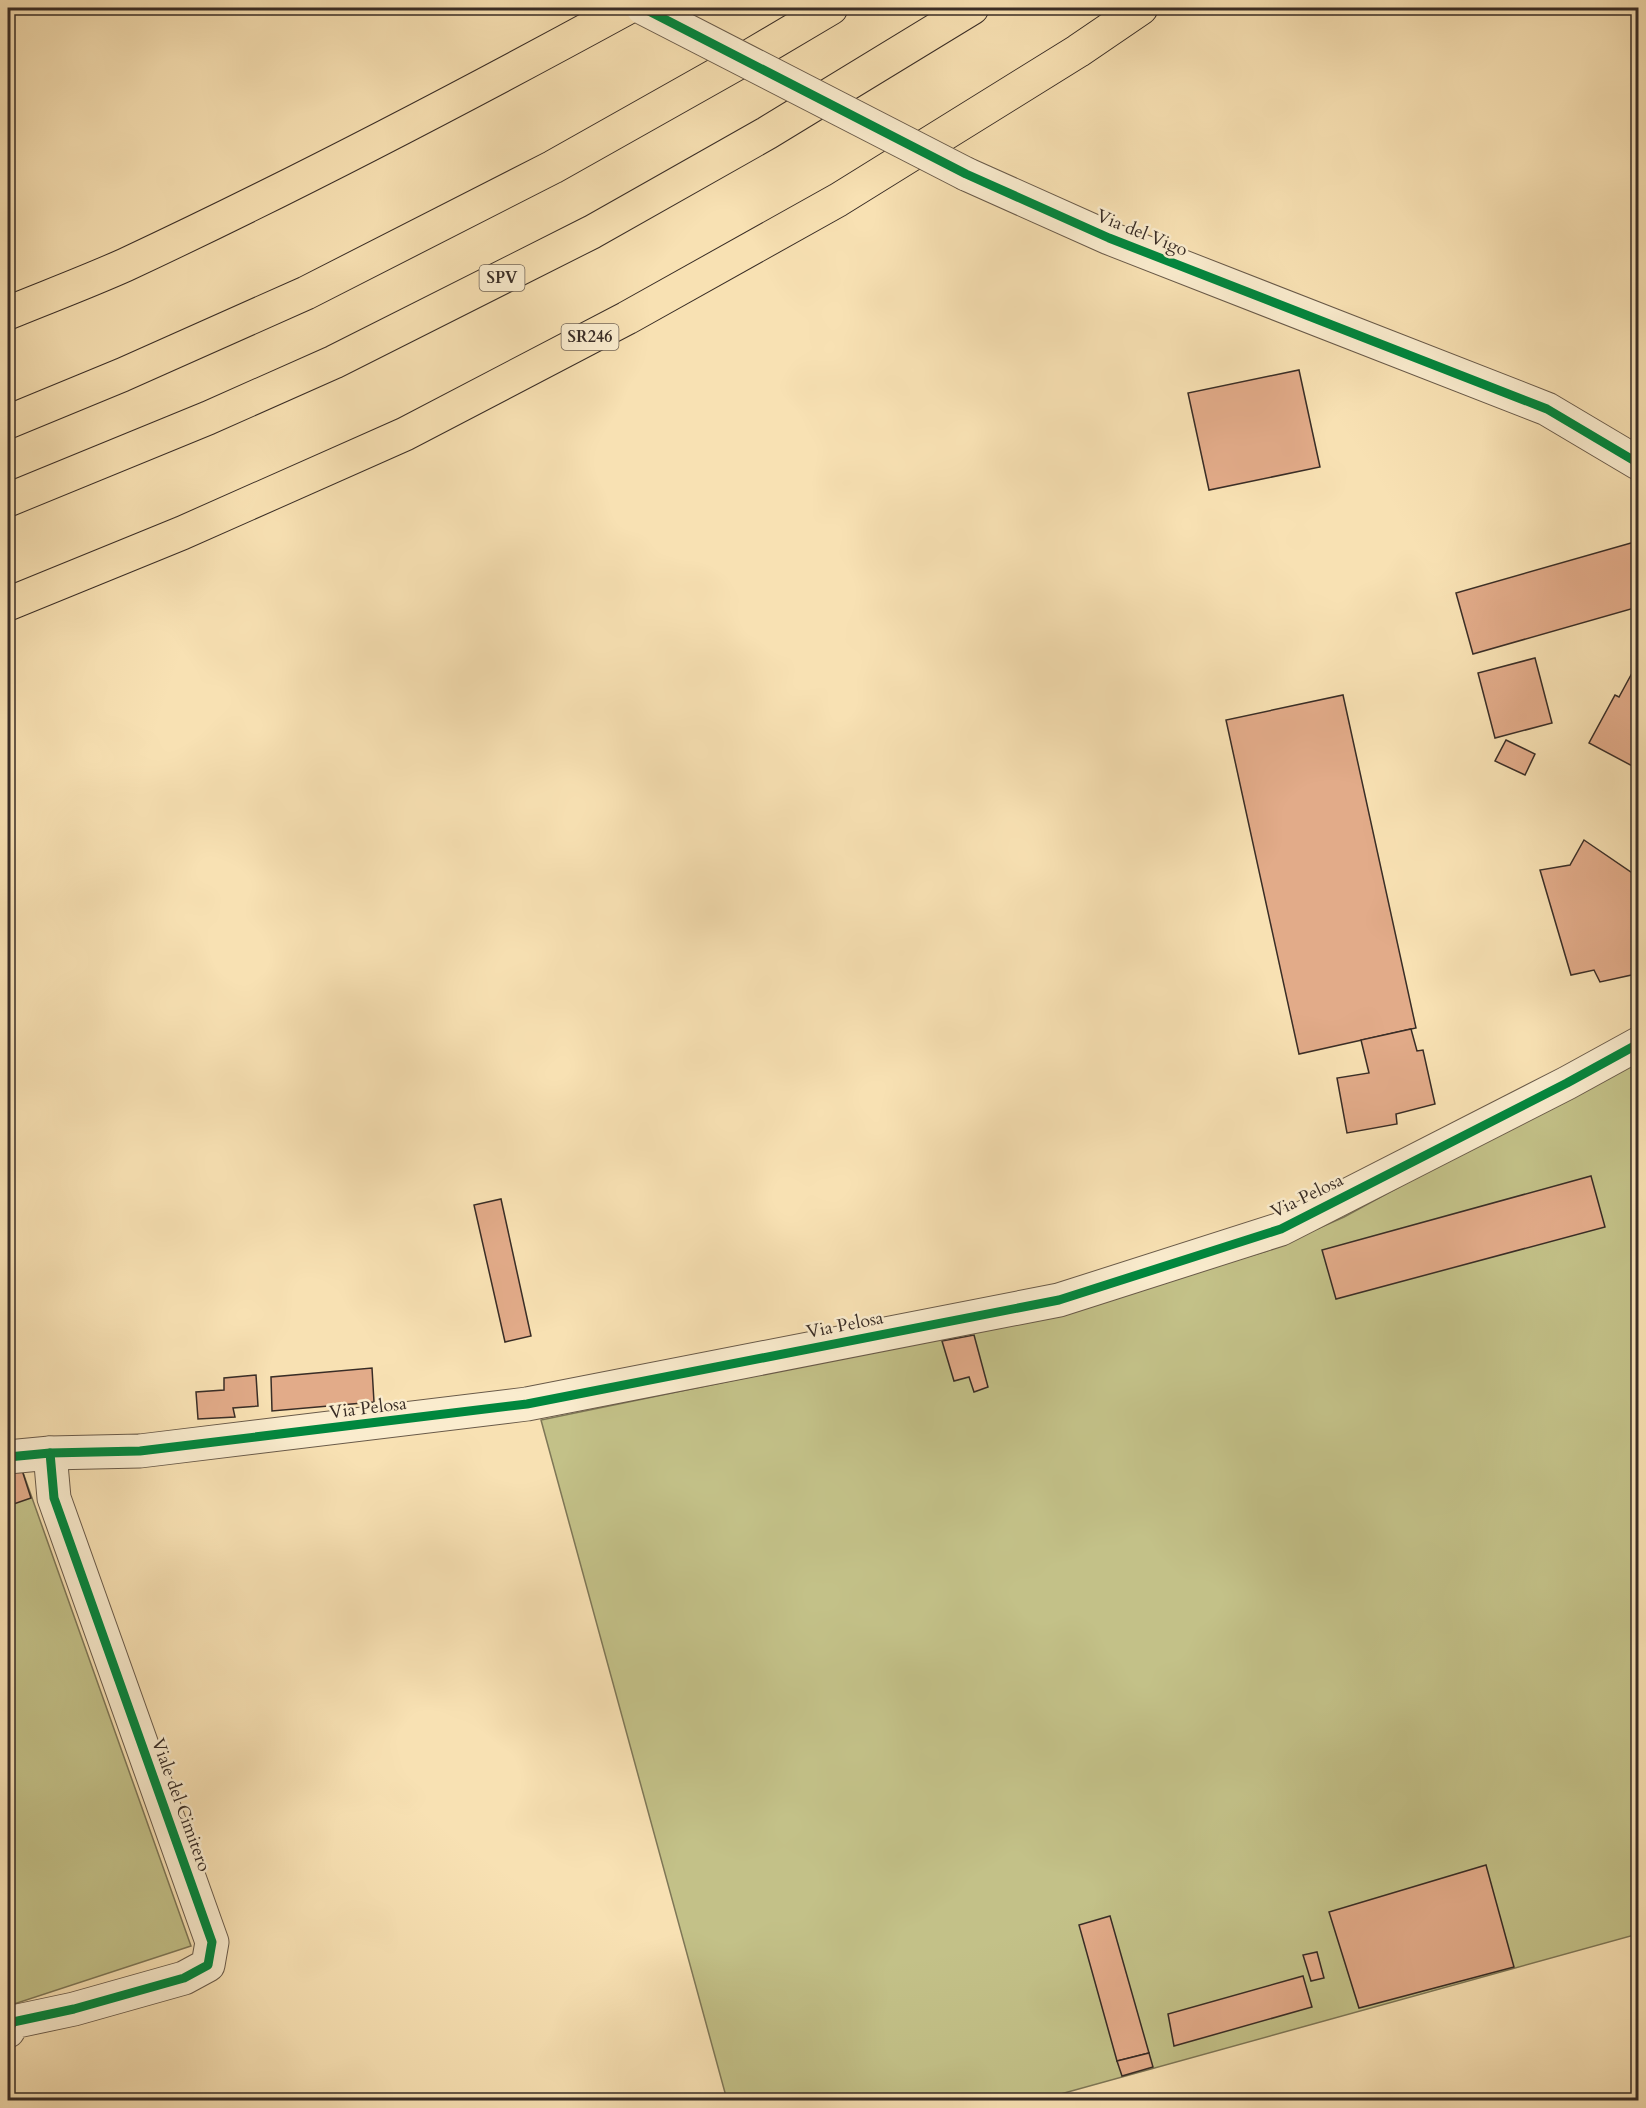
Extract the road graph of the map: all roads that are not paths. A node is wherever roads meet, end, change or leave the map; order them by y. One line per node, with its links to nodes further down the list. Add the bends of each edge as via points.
1 (627, 8): 6 (highway, via 322,168 124,265)
2 (643, 8): 8 (street, Via del Vigo, bridge, via 966,174 1109,238 1546,410)
3 (831, 8): 7 (highway, via 563,161 336,279)
4 (972, 8): 9 (highway, SPV, via 777,127 592,232 323,367)
5 (1141, 8): 10 (highway, SR246, via 838,200 627,318 394,439 182,533)
6 (8, 313)
7 (8, 422)
8 (1638, 464)
9 (8, 500)
10 (8, 604)
11 (1638, 1044): 12 (street, Via Pelosa, via 1281,1228 1059,1300 527,1404 140,1451)
12 (50, 1453): 13 (street, Via Pelosa); 14 (street, Viale del Cimitero, via 54,1498 212,1942 208,1965 184,1978 13,2022)
13 (8, 1457)
14 (8, 2031)

